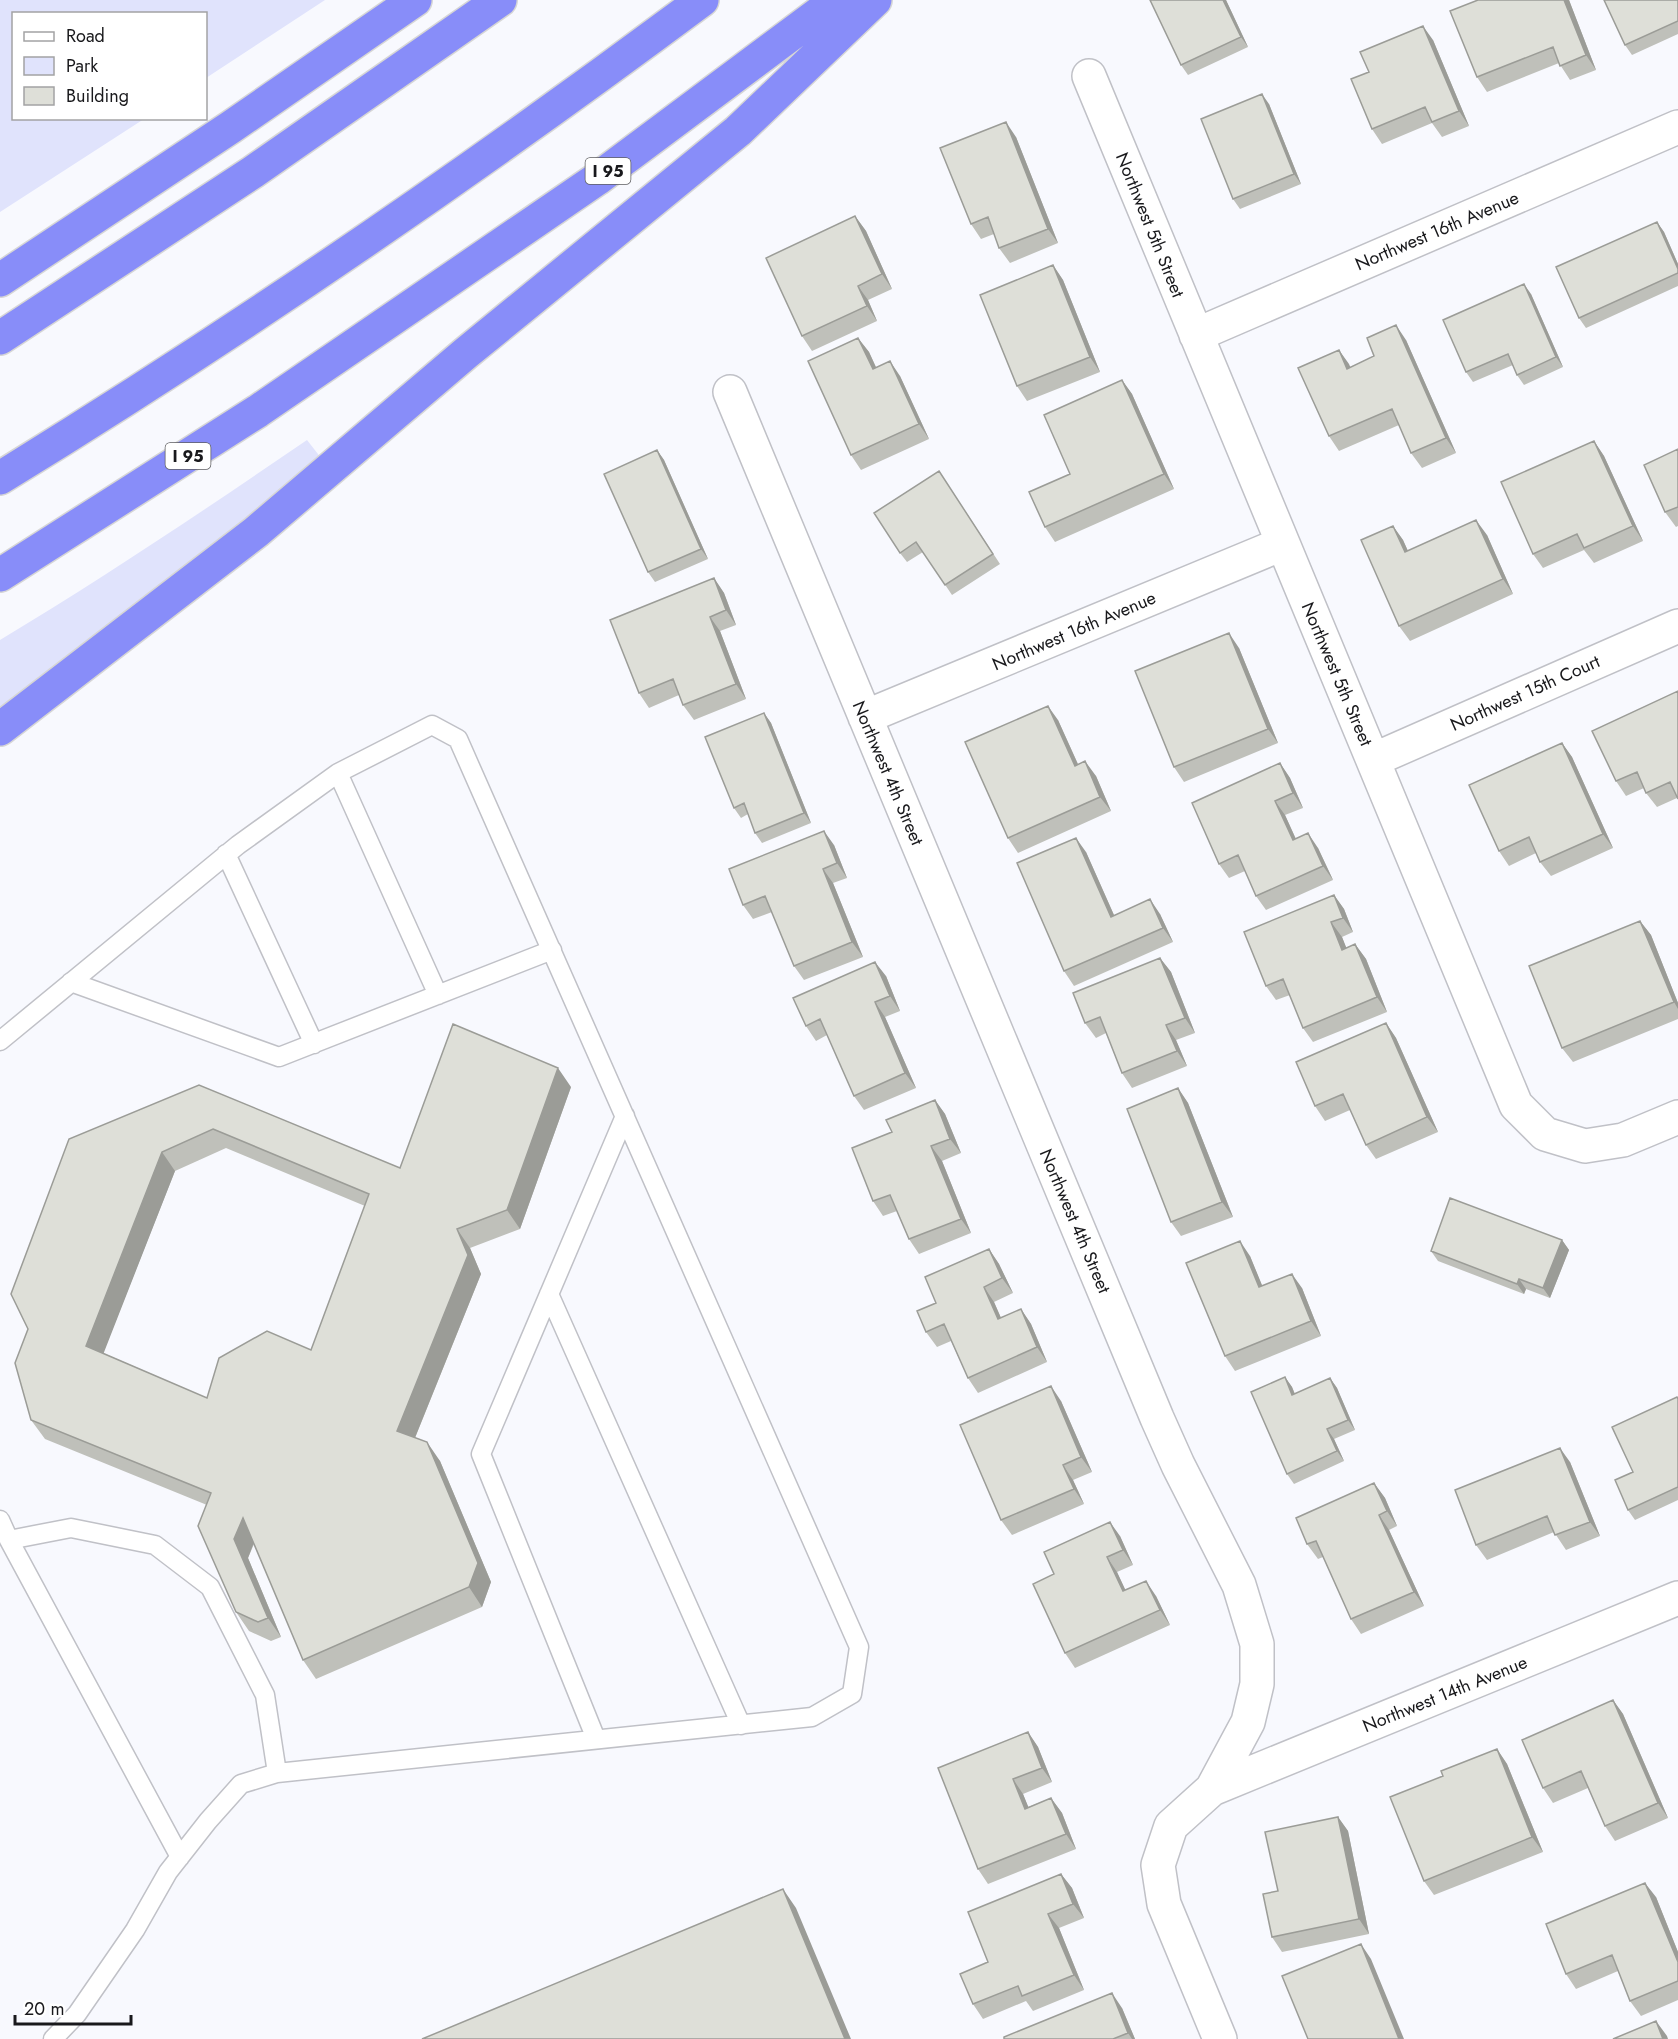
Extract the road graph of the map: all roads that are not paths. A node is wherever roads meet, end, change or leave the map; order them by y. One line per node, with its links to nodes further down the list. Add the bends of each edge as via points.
1 (415, 0): 8 (highway)
2 (500, 0): 10 (highway, via 253,172)
3 (702, 0): 12 (highway, via 418,204 177,366)
4 (837, 0): 14 (highway, I 95, via 570,198 258,411)
5 (875, 0): 17 (highway, via 738,131 466,353 256,532)
6 (1089, 76): 9 (street, Northwest 5th Street)
7 (1678, 127): 9 (street, Northwest 16th Avenue)
8 (0, 280)
9 (1196, 335): 13 (street, Northwest 5th Street)
10 (0, 338)
11 (730, 392): 16 (street, Northwest 4th Street)
12 (0, 478)
13 (1282, 544): 16 (street, Northwest 16th Avenue); 18 (street, Northwest 5th Street)
14 (0, 575)
15 (1678, 626): 18 (street, Northwest 15th Court)
16 (865, 717): 35 (street, Northwest 4th Street, via 1157,1418 1239,1585 1257,1644 1257,1684 1248,1722)
17 (0, 729)
18 (1373, 760): 27 (street, Northwest 5th Street, via 1516,1105 1545,1134 1585,1146 1623,1140)
19 (338, 773): 20 (lane); 21 (lane, via 432,725 458,739); 23 (lane)
20 (226, 854): 22 (lane); 25 (lane)
21 (552, 950): 23 (lane); 26 (lane)
22 (71, 982): 24 (lane); 25 (lane, via 279,1058)
23 (438, 995): 25 (lane)
24 (0, 1041)
25 (315, 1044)
26 (625, 1116): 28 (lane); 32 (lane, via 859,1647 852,1694 812,1717)
27 (1678, 1117)
28 (549, 1294): 32 (lane); 33 (lane, via 481,1454)
29 (0, 1520): 30 (lane)
30 (9, 1540): 34 (lane, via 71,1528 155,1545 210,1587 265,1695); 36 (lane)
31 (1675, 1609): 35 (street, Northwest 14th Avenue)
32 (741, 1725): 33 (lane)
33 (596, 1739): 34 (lane)
34 (277, 1773): 36 (lane, via 241,1784)
35 (1212, 1789): 38 (street, Northwest 4th Street, via 1171,1826 1158,1865 1164,1904)
36 (180, 1857): 37 (lane, via 77,2014)
37 (53, 2039)
38 (1220, 2039)

